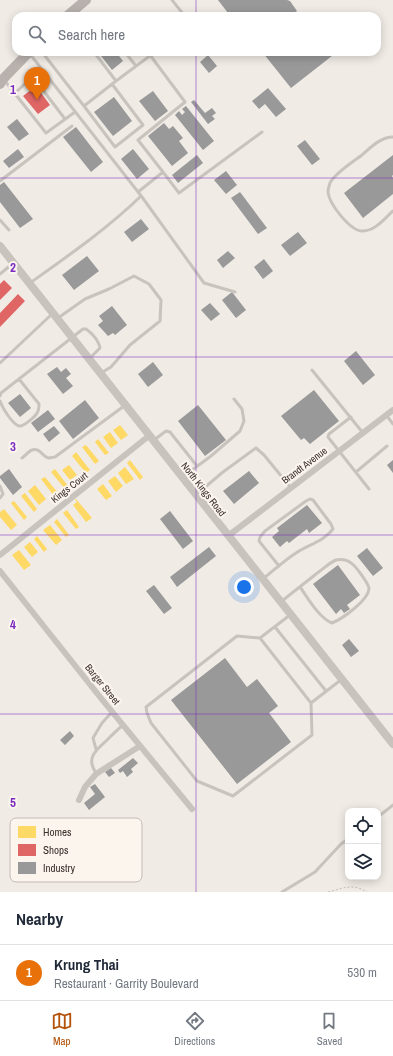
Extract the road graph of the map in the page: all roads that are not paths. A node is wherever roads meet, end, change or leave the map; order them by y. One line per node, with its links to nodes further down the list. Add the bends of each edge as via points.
1 (86, 0): 3 (main road)
2 (172, 0): 4 (lane)
3 (72, 12)
4 (180, 12)
5 (25, 56): 16 (main road)
6 (32, 56): 13 (lane)
7 (45, 56): 19 (lane)
8 (97, 56): 15 (lane)
9 (128, 56): 12 (lane)
10 (149, 56): 12 (lane)
11 (151, 56): 25 (lane, via 186,102 138,140)
12 (136, 66): 15 (lane)
13 (41, 69): 14 (lane); 20 (lane)
14 (33, 77): 18 (lane); 21 (lane)
15 (116, 81): 17 (lane)
16 (2, 82): 18 (lane)
17 (112, 84): 19 (lane); 19 (lane, via 143,125 116,147)
18 (15, 93): 21 (lane, via 46,133)
19 (84, 106)
20 (74, 112): 21 (lane); 27 (lane)
21 (65, 119)
22 (72, 126): 26 (lane)
23 (262, 132): 25 (lane, via 179,193)
24 (393, 137): 29 (lane, via 378,141 337,175 330,183 328,192 331,202 348,224 362,232 372,229)
25 (163, 172): 27 (lane)
26 (0, 181)
27 (138, 192): 28 (lane)
28 (141, 196): 35 (lane, via 121,215); 36 (lane, via 204,283)
29 (393, 211)
30 (0, 220): 31 (lane)
31 (9, 230)
32 (0, 246): 33 (street, North Kings Road)
33 (13, 263): 34 (lane); 35 (street, North Kings Road)
34 (0, 274)
35 (30, 283): 37 (street, North Kings Road)
36 (235, 292)
37 (56, 316): 38 (street, North Kings Road); 40 (lane); 42 (lane, via 134,276 153,289 161,300 160,321 130,345 111,367)
38 (72, 337): 39 (street, North Kings Road); 39 (lane, via 83,329 90,332 100,348); 43 (lane)
39 (90, 359): 42 (street, North Kings Road)
40 (0, 363)
41 (312, 370): 50 (lane)
42 (101, 374): 47 (street, North Kings Road)
43 (19, 379): 44 (lane); 46 (lane, via 39,404 37,415 19,426 5,412)
44 (0, 396)
45 (234, 399): 57 (lane, via 242,409 244,421 240,431)
46 (0, 401)
47 (126, 405): 53 (street, North Kings Road); 56 (lane, via 55,457 44,456 36,449)
48 (393, 410): 49 (street, Brandt Avenue)
49 (386, 415): 51 (lane); 52 (street, Brandt Avenue)
50 (351, 417): 52 (lane); 55 (lane, via 329,434 328,437)
51 (393, 424)
52 (363, 433): 55 (street, Brandt Avenue)
53 (152, 438): 57 (lane, via 166,431 170,432); 59 (street, North Kings Road); 66 (street, Kings Court)
54 (387, 446): 58 (lane)
55 (339, 451): 58 (lane); 61 (street, Brandt Avenue)
56 (22, 458)
57 (197, 466): 59 (lane)
58 (356, 472): 62 (lane)
59 (182, 477): 63 (street, North Kings Road)
60 (0, 486): 64 (lane, via 3,494)
61 (291, 488): 63 (lane, via 256,448 222,472); 65 (street, Brandt Avenue)
62 (370, 489)
63 (196, 495): 65 (street, North Kings Road)
64 (0, 498)
65 (228, 536): 69 (street, North Kings Road)
66 (0, 555)
67 (279, 566): 67 (lane, via 330,534 333,529 310,498 260,537 259,541); 69 (lane)
68 (0, 571): 78 (street, Barger Street)
69 (262, 579): 71 (street, North Kings Road)
70 (300, 587): 70 (lane, via 329,564 340,560 352,563 369,588 360,604 332,623 322,616); 71 (lane)
71 (281, 602): 72 (street, North Kings Road)
72 (290, 615): 73 (lane); 75 (street, North Kings Road)
73 (275, 627): 74 (lane); 76 (lane)
74 (260, 638): 77 (lane); 77 (lane, via 237,636 146,707 150,723 197,781 233,796 312,735)
75 (342, 679): 76 (lane); 80 (street, North Kings Road)
76 (326, 691): 77 (lane)
77 (311, 703)
78 (112, 712): 79 (street, Barger Street); 82 (lane, via 93,738)
79 (123, 725): 81 (street, Barger Street); 82 (lane)
80 (393, 744)
81 (140, 746): 83 (street); 86 (street, Barger Street)
82 (96, 749): 83 (lane, via 92,757 92,767)
83 (96, 774): 84 (street, via 85,787)
84 (79, 800)
85 (393, 805): 87 (lane)
86 (192, 809)
87 (381, 815)
88 (345, 841): 89 (lane, via 315,872)
89 (282, 892)

